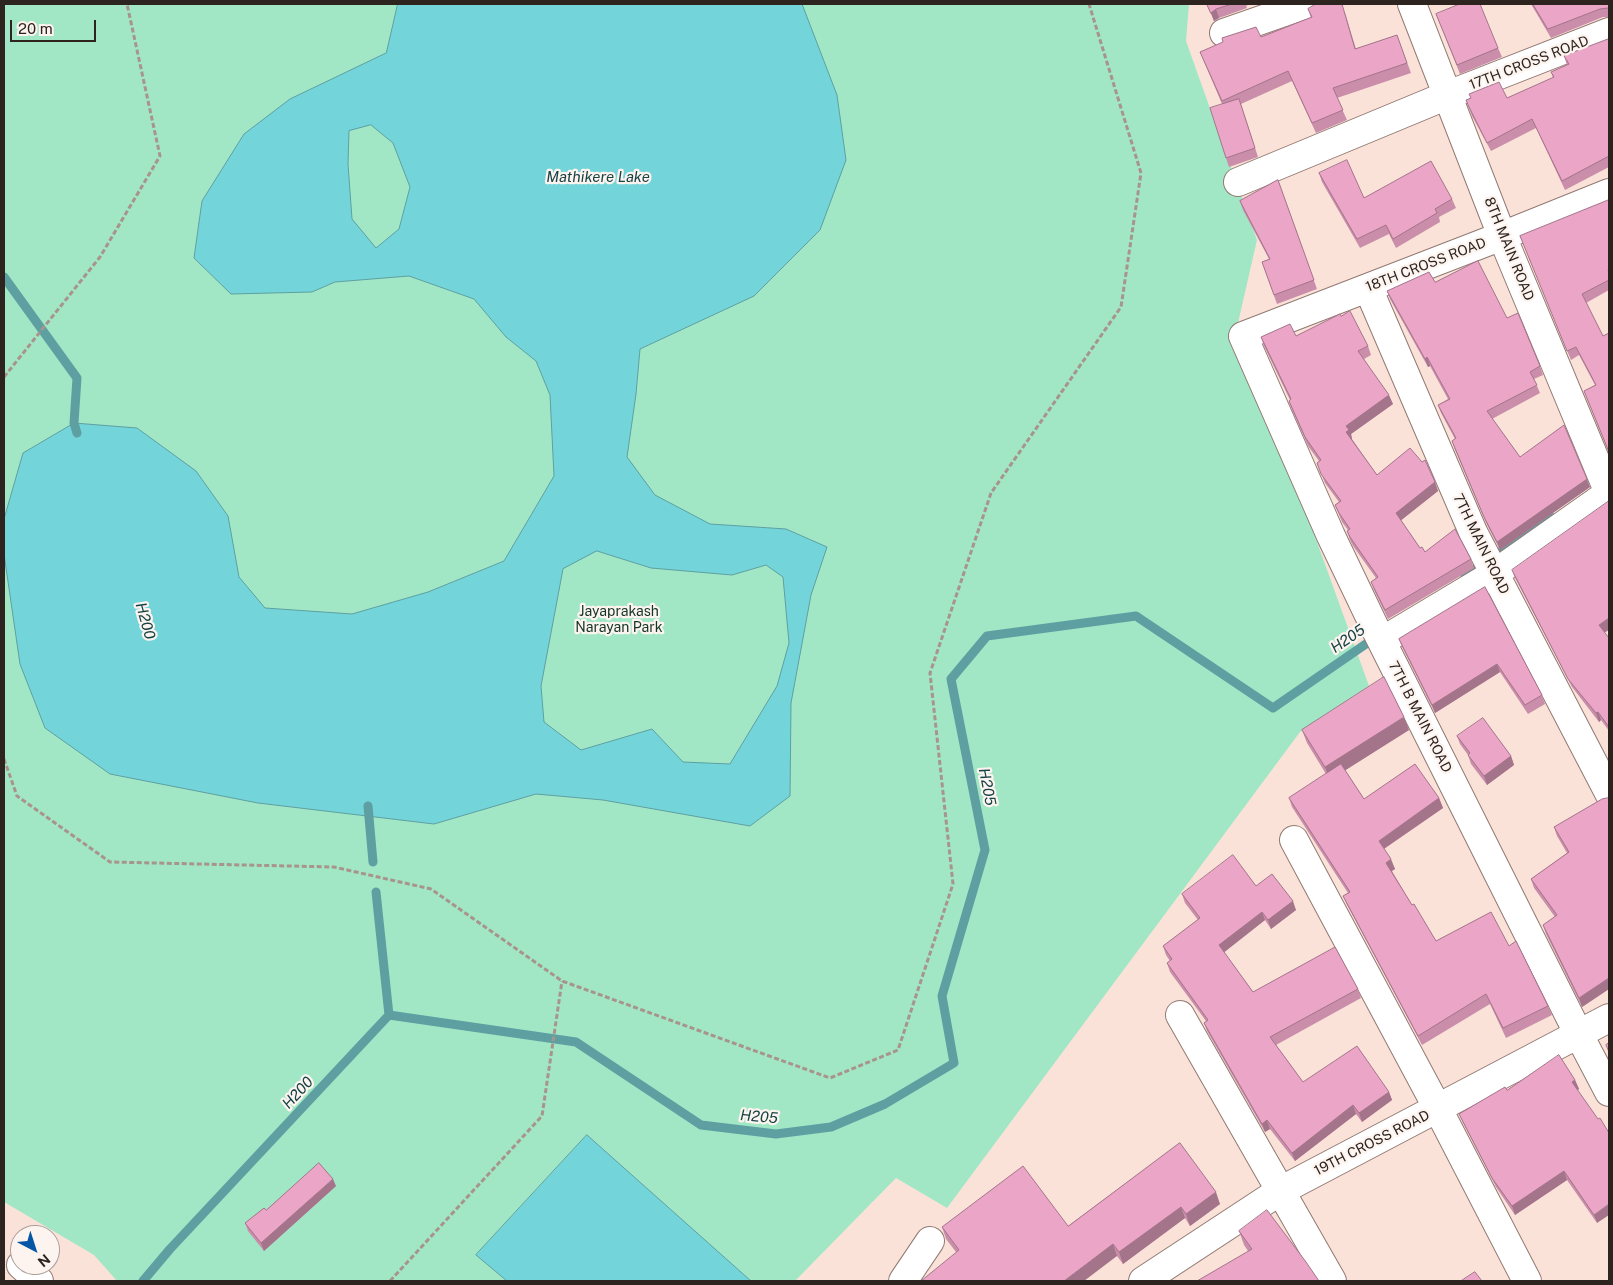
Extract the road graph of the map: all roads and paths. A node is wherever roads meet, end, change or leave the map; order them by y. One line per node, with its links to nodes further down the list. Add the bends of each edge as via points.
1 (127, 4): 13 (path, via 160,156 100,256)
2 (1089, 4): 20 (path, via 1141,173 1121,307 991,493 930,673 953,884 898,1050 830,1078)
3 (1306, 4): 6 (street)
4 (1412, 4): 7 (street, 8TH MAIN ROAD)
5 (1609, 32): 7 (street, 17TH CROSS ROAD)
6 (1224, 34)
7 (1448, 95): 8 (street, 17TH CROSS ROAD); 10 (street, 8TH MAIN ROAD)
8 (1238, 182)
9 (1609, 193): 10 (street, 18TH CROSS ROAD)
10 (1502, 236): 11 (street, 18TH CROSS ROAD); 14 (street, 8TH MAIN ROAD)
11 (1368, 288): 12 (street, 18TH CROSS ROAD); 15 (street, 7TH MAIN ROAD)
12 (1243, 336): 16 (street, 7TH B MAIN ROAD)
13 (4, 377)
14 (1606, 487): 15 (street)
15 (1490, 565): 16 (street); 18 (street, 7TH MAIN ROAD)
16 (1379, 636): 23 (street, 7TH B MAIN ROAD)
17 (4, 759): 20 (path, via 16,796 110,862 334,868 431,889)
18 (1609, 793)
19 (1294, 840): 25 (street)
20 (562, 981): 28 (path, via 542,1116)
21 (1180, 1015): 26 (street)
22 (1609, 1018): 23 (street, 19TH CROSS ROAD)
23 (1578, 1033): 24 (street, 7TH B MAIN ROAD); 25 (street, 19TH CROSS ROAD)
24 (1609, 1092)
25 (1438, 1109): 26 (street, 19TH CROSS ROAD); 32 (street)
26 (1280, 1190): 30 (street, 19TH CROSS ROAD); 31 (street)
27 (930, 1241): 29 (street)
28 (390, 1281)
29 (903, 1281)
30 (1143, 1281)
31 (1332, 1281)
32 (1526, 1281)

